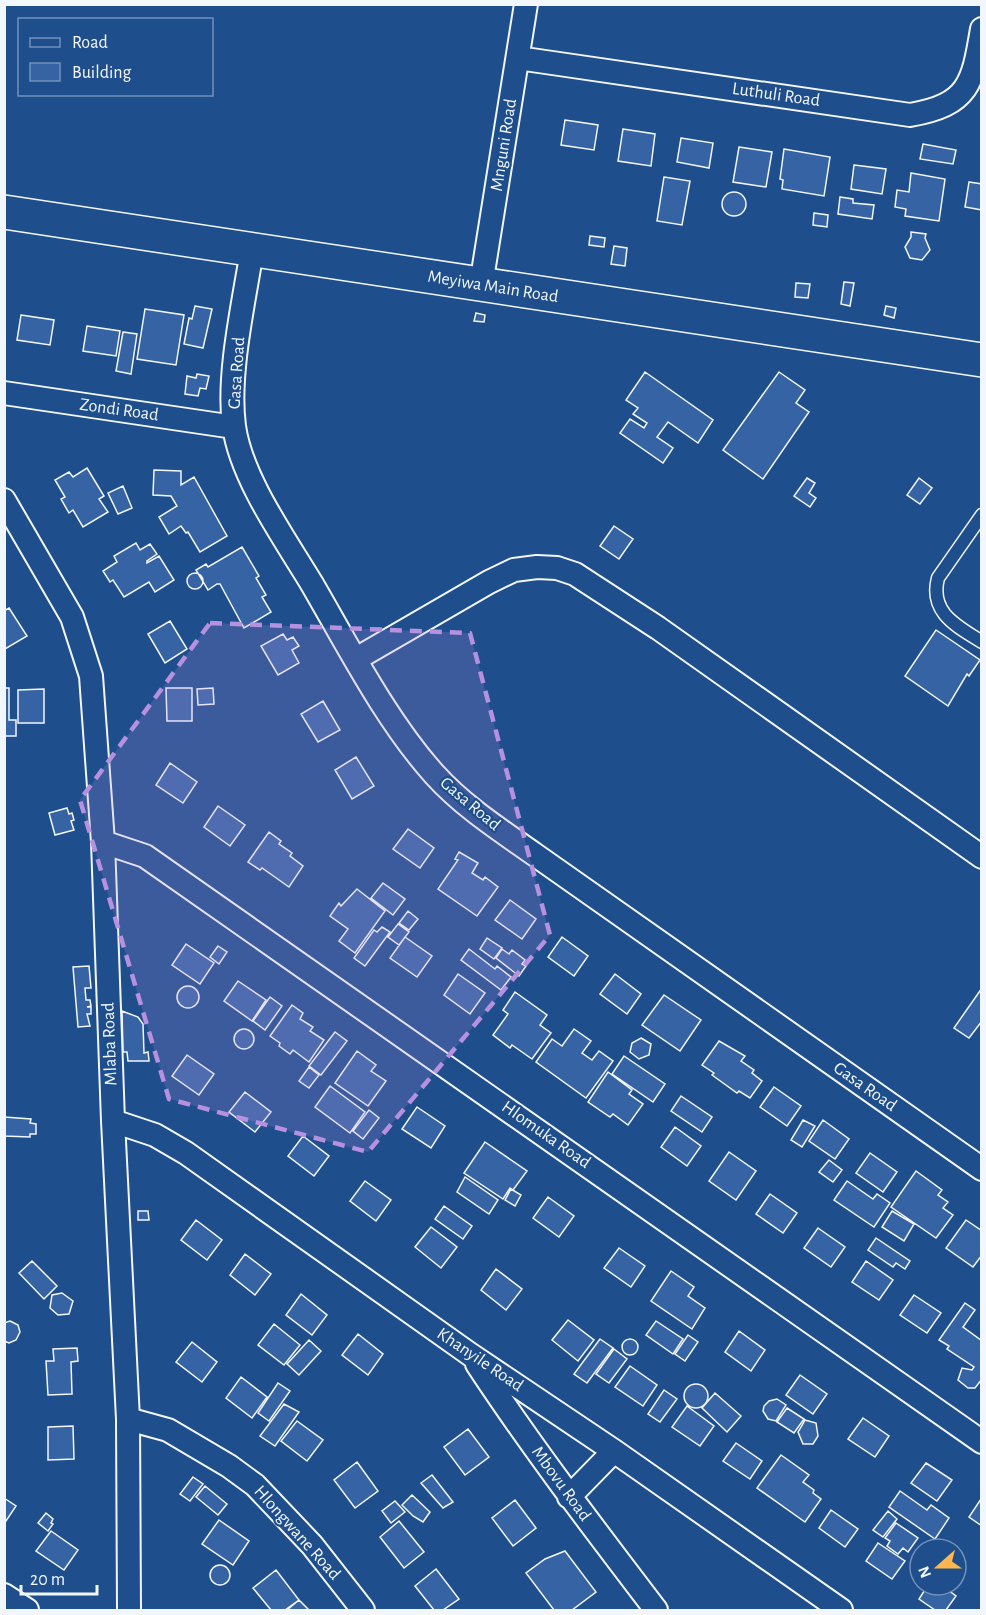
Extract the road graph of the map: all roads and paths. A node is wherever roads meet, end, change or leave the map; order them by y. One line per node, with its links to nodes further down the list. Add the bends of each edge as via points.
1 (526, 4): 3 (street, Mnguni Road)
2 (981, 29): 3 (street, Luthuli Road, via 976,62 967,85 951,103 910,115)
3 (518, 58): 6 (street, Mnguni Road)
4 (4, 212): 5 (street, Meyiwa Main Road)
5 (252, 250): 6 (street, Meyiwa Main Road); 9 (street, Gasa Road, via 234,372)
6 (481, 285): 7 (street, Meyiwa Main Road)
7 (981, 360)
8 (4, 393): 9 (street, Zondi Road)
9 (234, 427): 13 (street, Gasa Road, via 254,486)
10 (4, 500): 14 (street, Mlaba Road, via 72,617 82,642 91,676)
11 (981, 514): 12 (lane, via 936,588 940,608 952,624)
12 (981, 642)
13 (356, 658): 15 (street, via 514,570 556,568 575,574); 17 (street, Gasa Road, via 401,731 435,775 468,806)
14 (103, 842): 16 (street, Mlaba Road); 20 (street, Hlomuka Road, via 145,856)
15 (981, 857)
16 (113, 1121): 18 (street, Khanyile Road, via 155,1135 186,1153); 19 (street, Mlaba Road)
17 (981, 1169)
18 (471, 1355): 21 (street, Khanyile Road); 22 (street, Mbovu Road)
19 (128, 1419): 25 (street, Mlaba Road); 26 (street, Hlongwane Road, via 168,1430 255,1485 312,1545)
20 (981, 1442)
21 (614, 1451): 22 (street); 28 (street, Khanyile Road)
22 (570, 1497): 27 (street, Mbovu Road)
23 (4, 1595): 24 (street)
24 (27, 1611)
25 (129, 1611)
26 (363, 1611)
27 (657, 1611)
28 (841, 1611)

